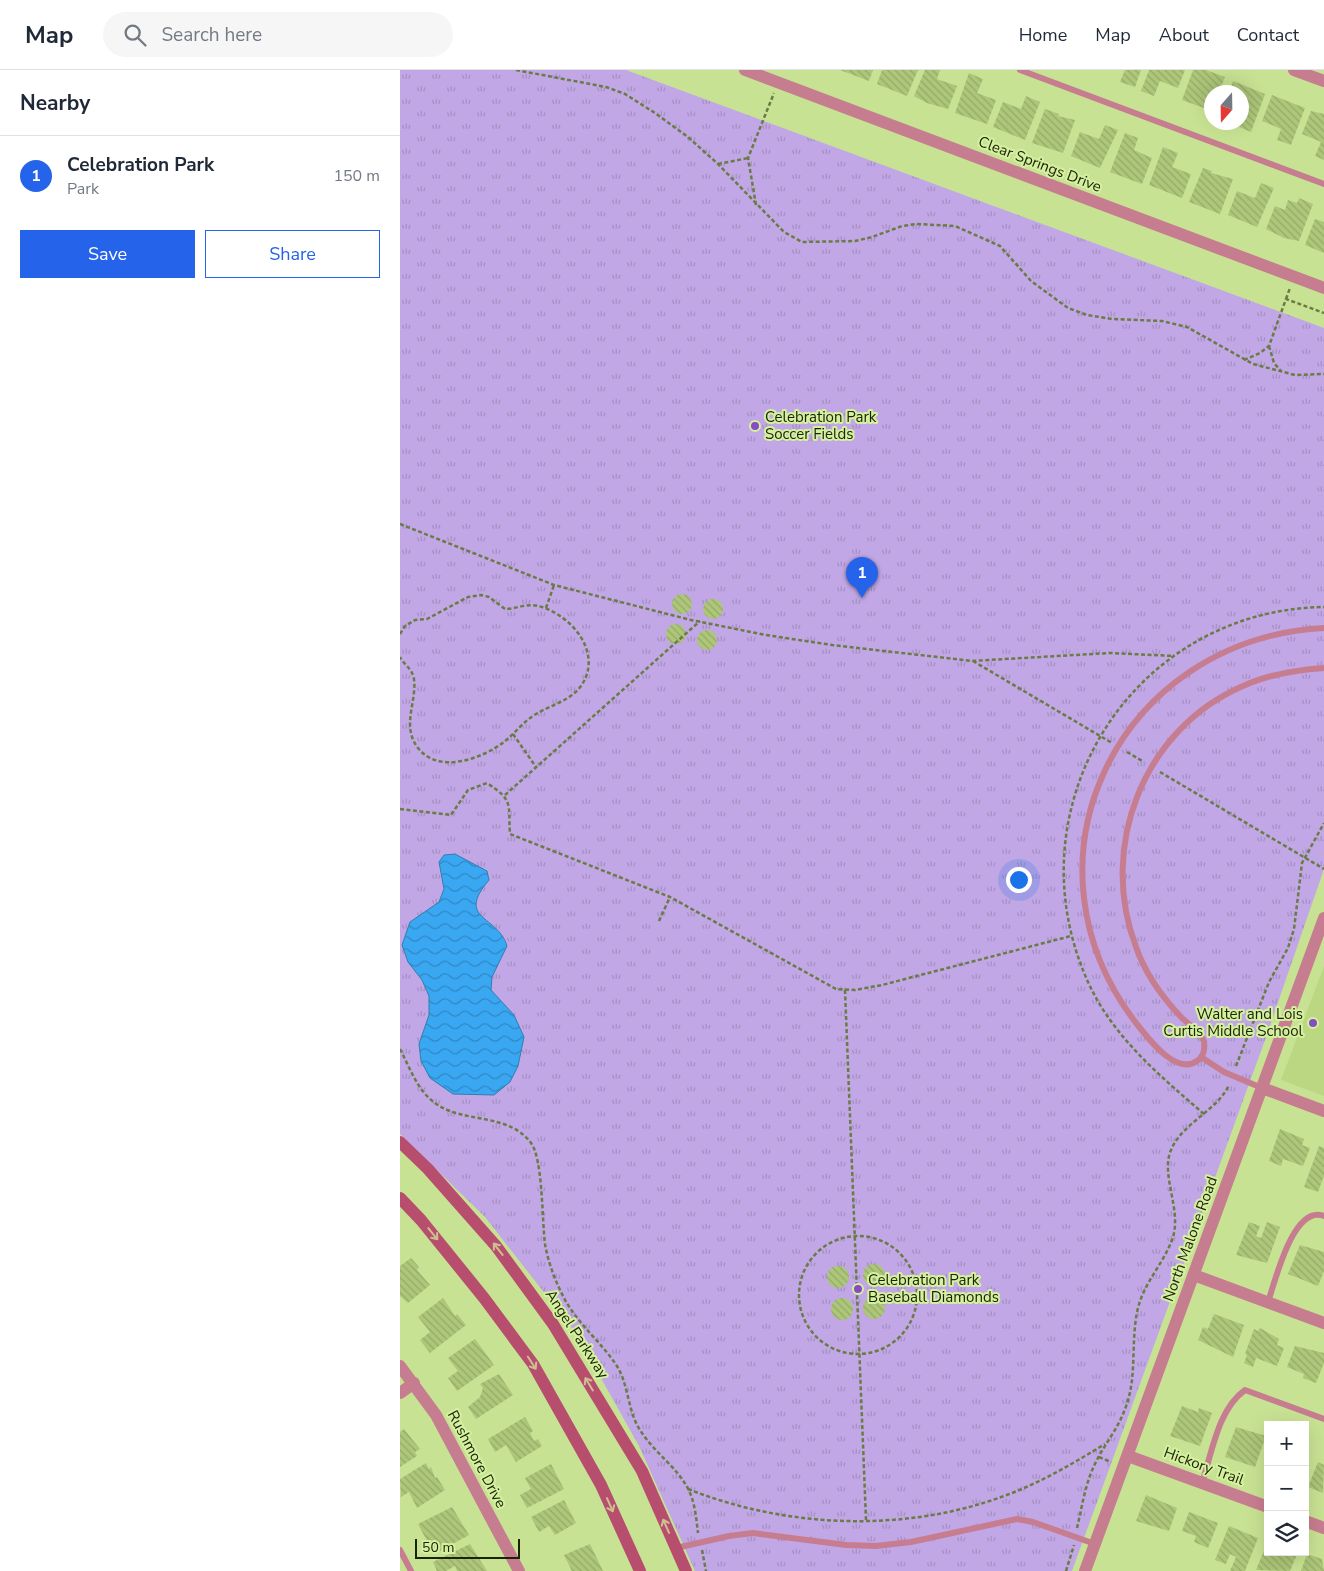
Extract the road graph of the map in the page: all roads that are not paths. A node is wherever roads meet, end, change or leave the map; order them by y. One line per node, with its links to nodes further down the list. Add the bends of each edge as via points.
1 (745, 70): 4 (street, Clear Springs Drive)
2 (1020, 70): 6 (lane)
3 (1294, 70): 5 (street)
4 (766, 74): 7 (street, Clear Springs Drive, via 778,82)
5 (1324, 81)
6 (1324, 184)
7 (1324, 288)
8 (1324, 628): 11 (lane, via 1280,633 1250,641 1216,655 1177,679 1144,710 1126,734 1107,766 1091,808 1084,851 1084,894 1092,936 1106,976 1137,1024 1172,1060 1190,1065)
9 (1324, 668): 11 (lane, via 1262,678 1206,707 1162,751 1133,806 1122,867 1130,929 1139,955 1156,985 1182,1018 1202,1036 1205,1048)
10 (1324, 918): 12 (street, North Malone Road)
11 (1201, 1057): 12 (lane, via 1232,1076)
12 (1262, 1088): 13 (street); 17 (street, North Malone Road)
13 (1324, 1111)
14 (400, 1142): 30 (main road, Angel Parkway, one-way to 14, via 642,1471 553,1324 496,1246)
15 (400, 1198): 34 (main road, one-way to 34, via 484,1298 533,1364 602,1485)
16 (1324, 1216): 18 (lane, via 1313,1214 1295,1231)
17 (1194, 1275): 18 (street); 24 (street, North Malone Road)
18 (1268, 1302): 19 (street)
19 (1324, 1323)
20 (400, 1366): 21 (street, Rushmore Drive)
21 (414, 1384): 22 (street); 33 (street, Rushmore Drive, via 436,1415)
22 (400, 1393)
23 (1324, 1419): 25 (lane, via 1245,1390 1233,1399)
24 (1128, 1456): 25 (street, Hickory Trail); 29 (street, North Malone Road)
25 (1202, 1483): 26 (street, Hickory Trail)
26 (1264, 1506)
27 (1309, 1522): 28 (street)
28 (1324, 1528)
29 (1095, 1544): 30 (lane, via 1017,1519 911,1542 876,1546 753,1533); 36 (street, North Malone Road)
30 (676, 1548): 35 (main road, Angel Parkway)
31 (400, 1550): 32 (lane)
32 (411, 1571)
33 (519, 1571)
34 (640, 1571)
35 (686, 1571)
36 (1085, 1571)

